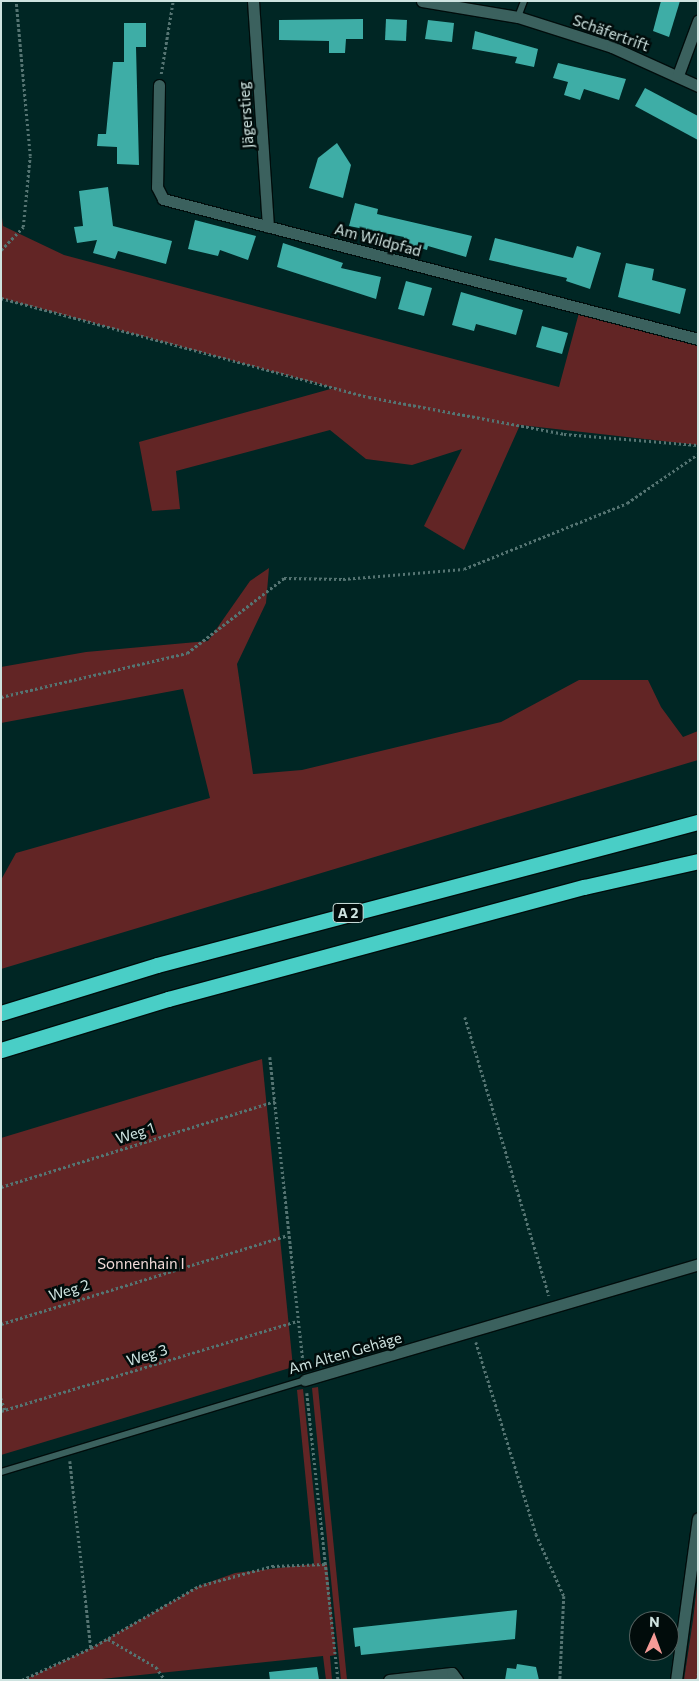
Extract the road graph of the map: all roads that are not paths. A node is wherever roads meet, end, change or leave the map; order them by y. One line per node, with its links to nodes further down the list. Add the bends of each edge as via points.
1 (253, 1): 9 (street, Jägerstieg)
2 (422, 1): 4 (street, Schäfertrift)
3 (524, 1): 4 (lane)
4 (518, 17): 6 (street, Schäfertrift, via 612,46)
5 (698, 21): 6 (street)
6 (678, 75): 8 (street, Schäfertrift)
7 (159, 85): 9 (street, Am Wildpfad, via 157,187 163,199)
8 (698, 86)
9 (268, 227): 10 (street, Am Wildpfad)
10 (698, 339)
11 (698, 822): 13 (highway, A 2, via 157,965)
12 (698, 861): 14 (highway, A 2, via 168,999)
13 (1, 1013)
14 (1, 1050)
15 (698, 1264): 16 (street, Am Alten Gehäge)
16 (305, 1380): 17 (lane, Am Alten Gehäge)
17 (1, 1472)
18 (698, 1518): 21 (street)
19 (389, 1680): 20 (street, via 452,1673)
20 (457, 1680)
21 (676, 1680)

